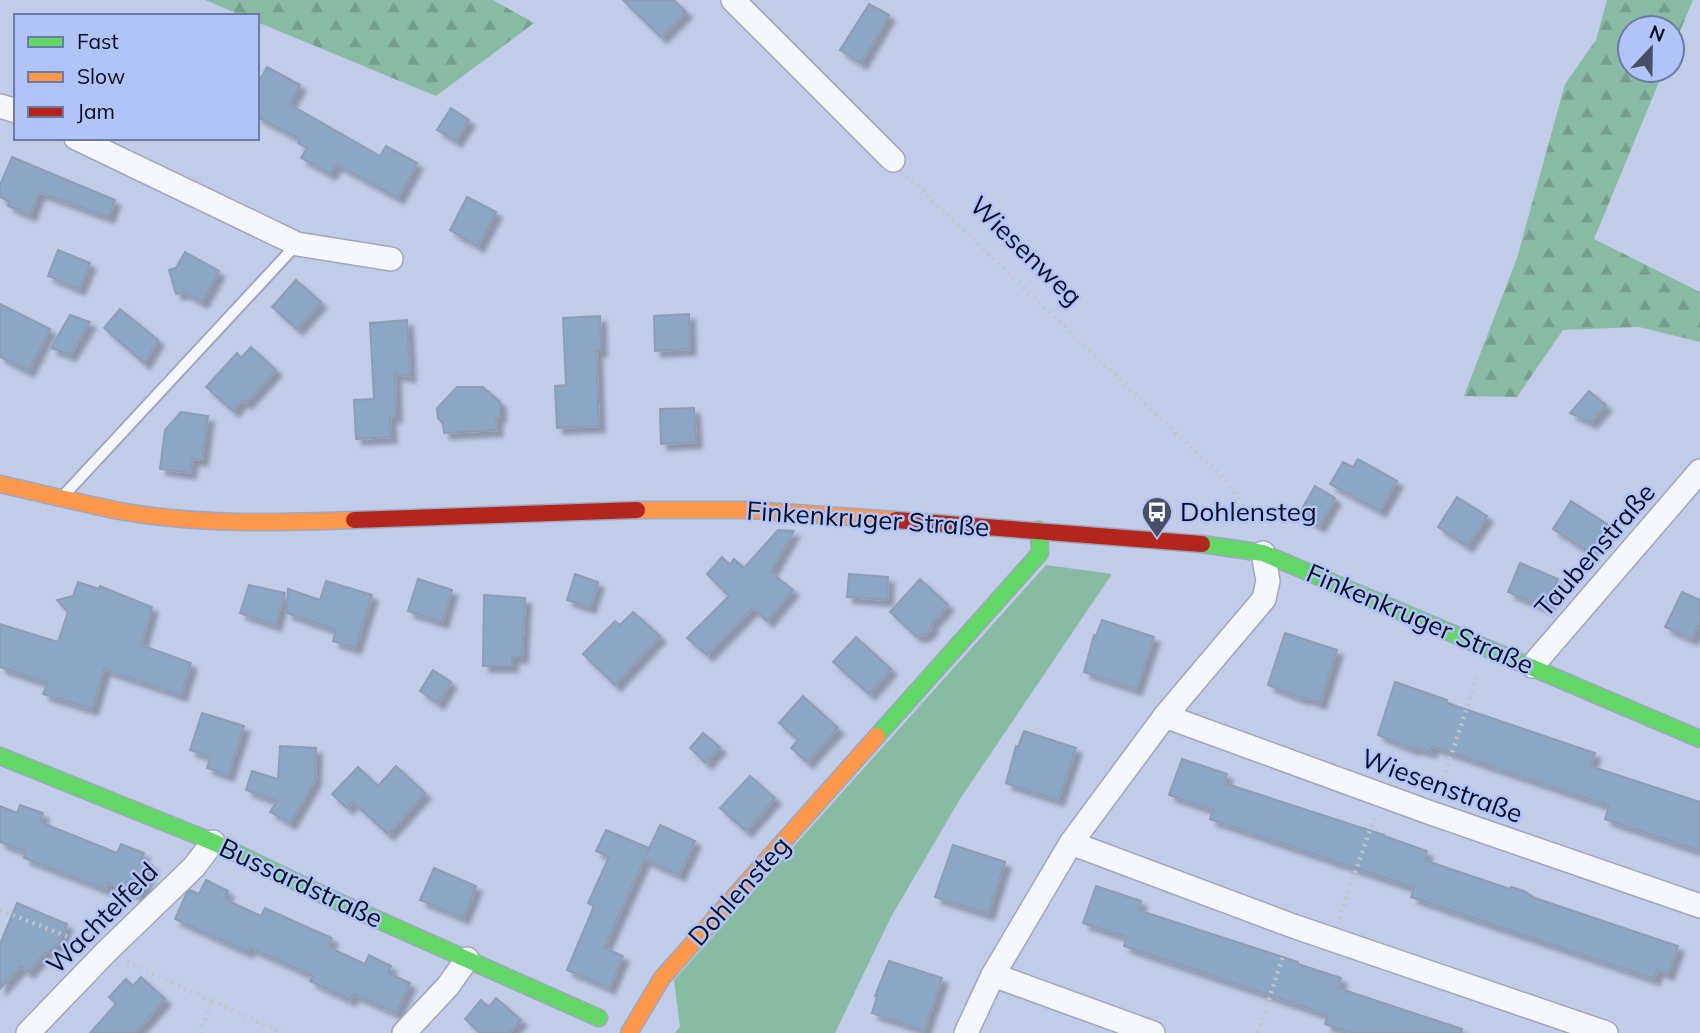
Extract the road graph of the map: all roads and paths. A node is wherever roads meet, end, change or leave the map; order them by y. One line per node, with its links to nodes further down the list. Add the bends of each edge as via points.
1 (733, 0): 3 (street)
2 (80, 140): 4 (street)
3 (893, 160): 10 (path, Wiesenweg, via 1229,484)
4 (297, 244): 5 (street); 8 (lane)
5 (391, 259)
6 (1700, 471): 12 (street, Taubenstraße)
7 (0, 484): 8 (street, Finkenkruger Straße)
8 (61, 499): 9 (street, Finkenkruger Straße, via 121,511 263,524 619,510 751,510)
9 (1039, 530): 10 (street, Finkenkruger Straße); 30 (street, Dohlensteg, via 1040,553 662,978)
10 (1264, 553): 11 (street, Finkenkruger Straße); 13 (street, via 1268,581 1264,599)
11 (1488, 647): 12 (street, Finkenkruger Straße); 17 (path)
12 (1532, 666): 14 (street, Finkenkruger Straße)
13 (1165, 716): 16 (street, Wiesenstraße); 19 (street)
14 (1700, 739)
15 (0, 756): 18 (street, Bussardstraße)
16 (1383, 794): 17 (street, Wiesenstraße); 22 (path)
17 (1432, 813): 20 (street, Wiesenstraße)
18 (213, 842): 23 (street, Bussardstraße); 27 (street, Wachtelfeld, via 194,867)
19 (1071, 843): 21 (street); 24 (street)
20 (1700, 906)
21 (1293, 926): 22 (street); 33 (path)
22 (1331, 939): 34 (street)
23 (467, 959): 26 (street, Bussardstraße); 29 (street)
24 (993, 975): 31 (street); 32 (street)
25 (212, 1001): 28 (path)
26 (599, 1018)
27 (28, 1033)
28 (283, 1033)
29 (404, 1033)
30 (629, 1033)
31 (965, 1033)
32 (1153, 1033)
33 (1258, 1033)
34 (1606, 1033)

